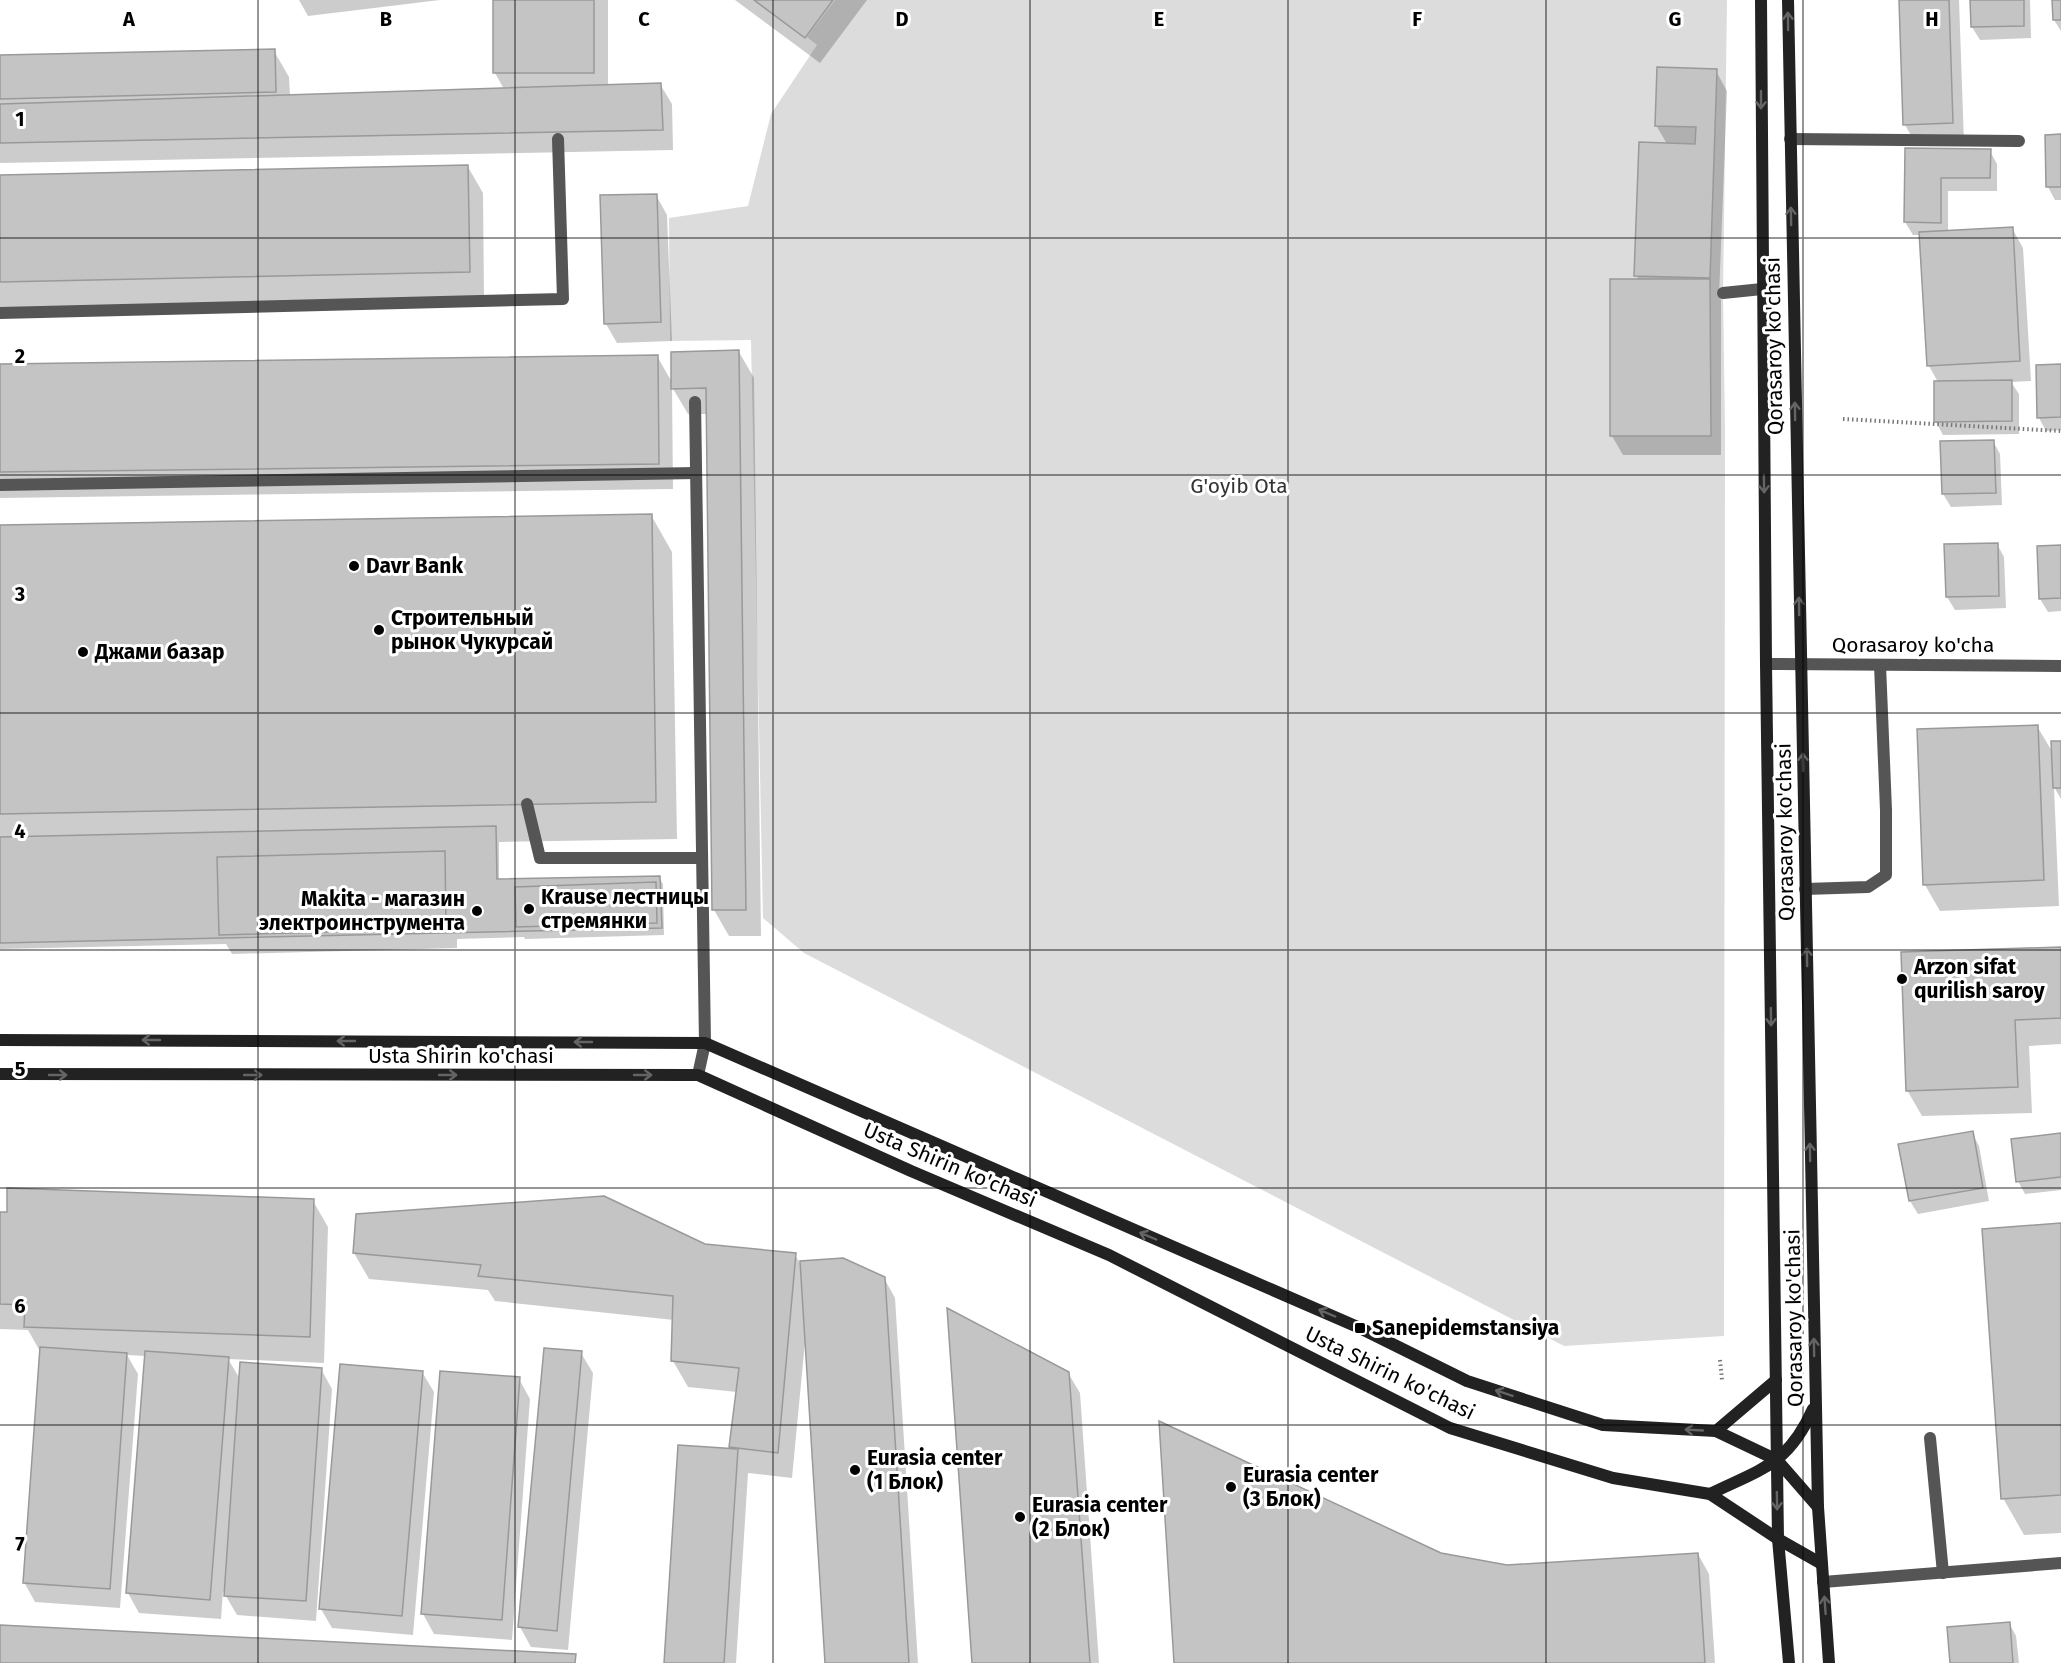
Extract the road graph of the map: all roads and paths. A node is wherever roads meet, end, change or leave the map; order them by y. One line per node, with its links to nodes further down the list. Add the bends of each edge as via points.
1 (1761, 0): 6 (main road, Qorasaroy ko'chasi, one-way to 6)
2 (1788, 0): 4 (main road, Qorasaroy ko'chasi, one-way to 2)
3 (558, 139): 8 (street, via 563,299)
4 (1790, 139): 5 (street); 15 (main road, Qorasaroy ko'chasi, one-way to 4)
5 (2019, 141)
6 (1762, 290): 7 (street); 14 (main road, Qorasaroy ko'chasi, one-way to 14)
7 (1723, 293)
8 (0, 313)
9 (695, 402): 12 (street)
10 (1843, 419): 11 (path)
11 (2061, 431)
12 (696, 473): 13 (street); 19 (street)
13 (0, 485)
14 (1766, 664): 15 (street, Qorasaroy ko'cha); 27 (main road, Qorasaroy ko'chasi, one-way to 27)
15 (1801, 664): 16 (street, Qorasaroy ko'cha); 20 (main road, Qorasaroy ko'chasi, one-way to 15)
16 (1880, 664): 17 (street, Qorasaroy ko'cha); 20 (street, via 1886,875 1868,887)
17 (2061, 666)
18 (527, 804): 19 (street, via 540,858)
19 (702, 858): 22 (street)
20 (1805, 889): 28 (main road, Qorasaroy ko'chasi, one-way to 20)
21 (0, 1040): 22 (main road, Usta Shirin ko'chasi, one-way to 21)
22 (705, 1043): 24 (street); 29 (main road, Usta Shirin ko'chasi, one-way to 22, via 1603,1425 1467,1381 1349,1323)
23 (0, 1074): 24 (main road, Usta Shirin ko'chasi, one-way to 24)
24 (698, 1076): 32 (main road, Usta Shirin ko'chasi, via 1109,1255 1450,1428 1612,1478)
25 (1720, 1360): 26 (path)
26 (1722, 1380)
27 (1776, 1380): 29 (main road); 31 (main road, Qorasaroy ko'chasi)
28 (1815, 1405): 31 (main road, via 1803,1431); 33 (main road, Qorasaroy ko'chasi)
29 (1716, 1431): 31 (main road)
30 (1930, 1438): 37 (street)
31 (1777, 1460): 32 (main road); 33 (main road); 34 (main road, Qorasaroy ko'chasi, one-way to 34)
32 (1710, 1494): 34 (main road, Usta Shirin ko'chasi)
33 (1818, 1507): 36 (main road, Qorasaroy ko'chasi)
34 (1778, 1539): 36 (main road, Usta Shirin ko'chasi); 39 (main road, Qorasaroy ko'chasi)
35 (2061, 1563): 37 (street)
36 (1822, 1564): 38 (main road, Qorasaroy ko'chasi)
37 (1943, 1573): 38 (street)
38 (1823, 1582): 40 (main road, Qorasaroy ko'chasi, one-way to 38)
39 (1789, 1663)
40 (1829, 1663)

